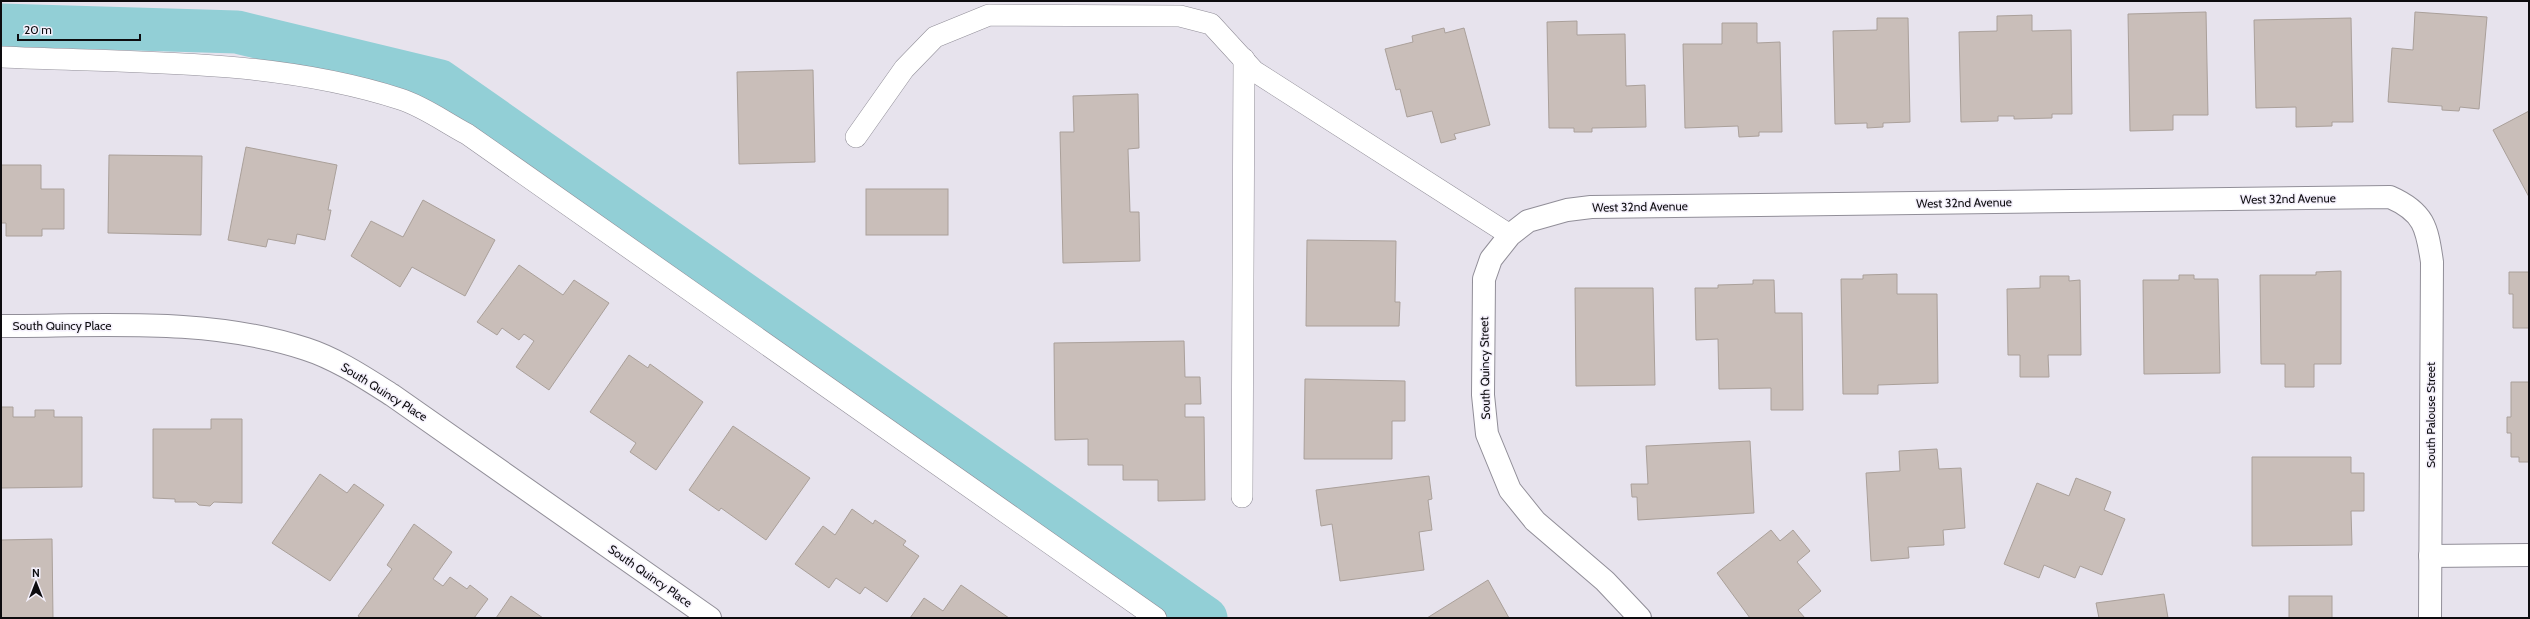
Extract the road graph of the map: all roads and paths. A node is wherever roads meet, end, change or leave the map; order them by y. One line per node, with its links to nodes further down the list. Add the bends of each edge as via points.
1 (1, 57): 11 (lane, via 242,68 302,75 401,99 467,134)
2 (1244, 59): 3 (lane, via 1211,24 1180,16 989,15 935,37 904,69); 5 (lane, via 1254,71); 7 (lane)
3 (856, 137)
4 (2417, 216): 5 (street, West 32nd Avenue, via 2409,206 2390,198 1591,207 1567,210 1528,221); 9 (street, South Palouse Street, via 2427,230 2432,262)
5 (1510, 235): 12 (street, South Quincy Street, via 1491,258 1484,279 1483,396 1487,434 1510,490 1535,521 1605,581)
6 (1, 326): 10 (street, South Quincy Place, via 183,326 249,334 307,349 353,370 392,395)
7 (1242, 497)
8 (2529, 555): 9 (street)
9 (2430, 556): 13 (street, South Palouse Street)
10 (710, 618)
11 (1156, 618)
12 (1640, 618)
13 (2430, 618)

